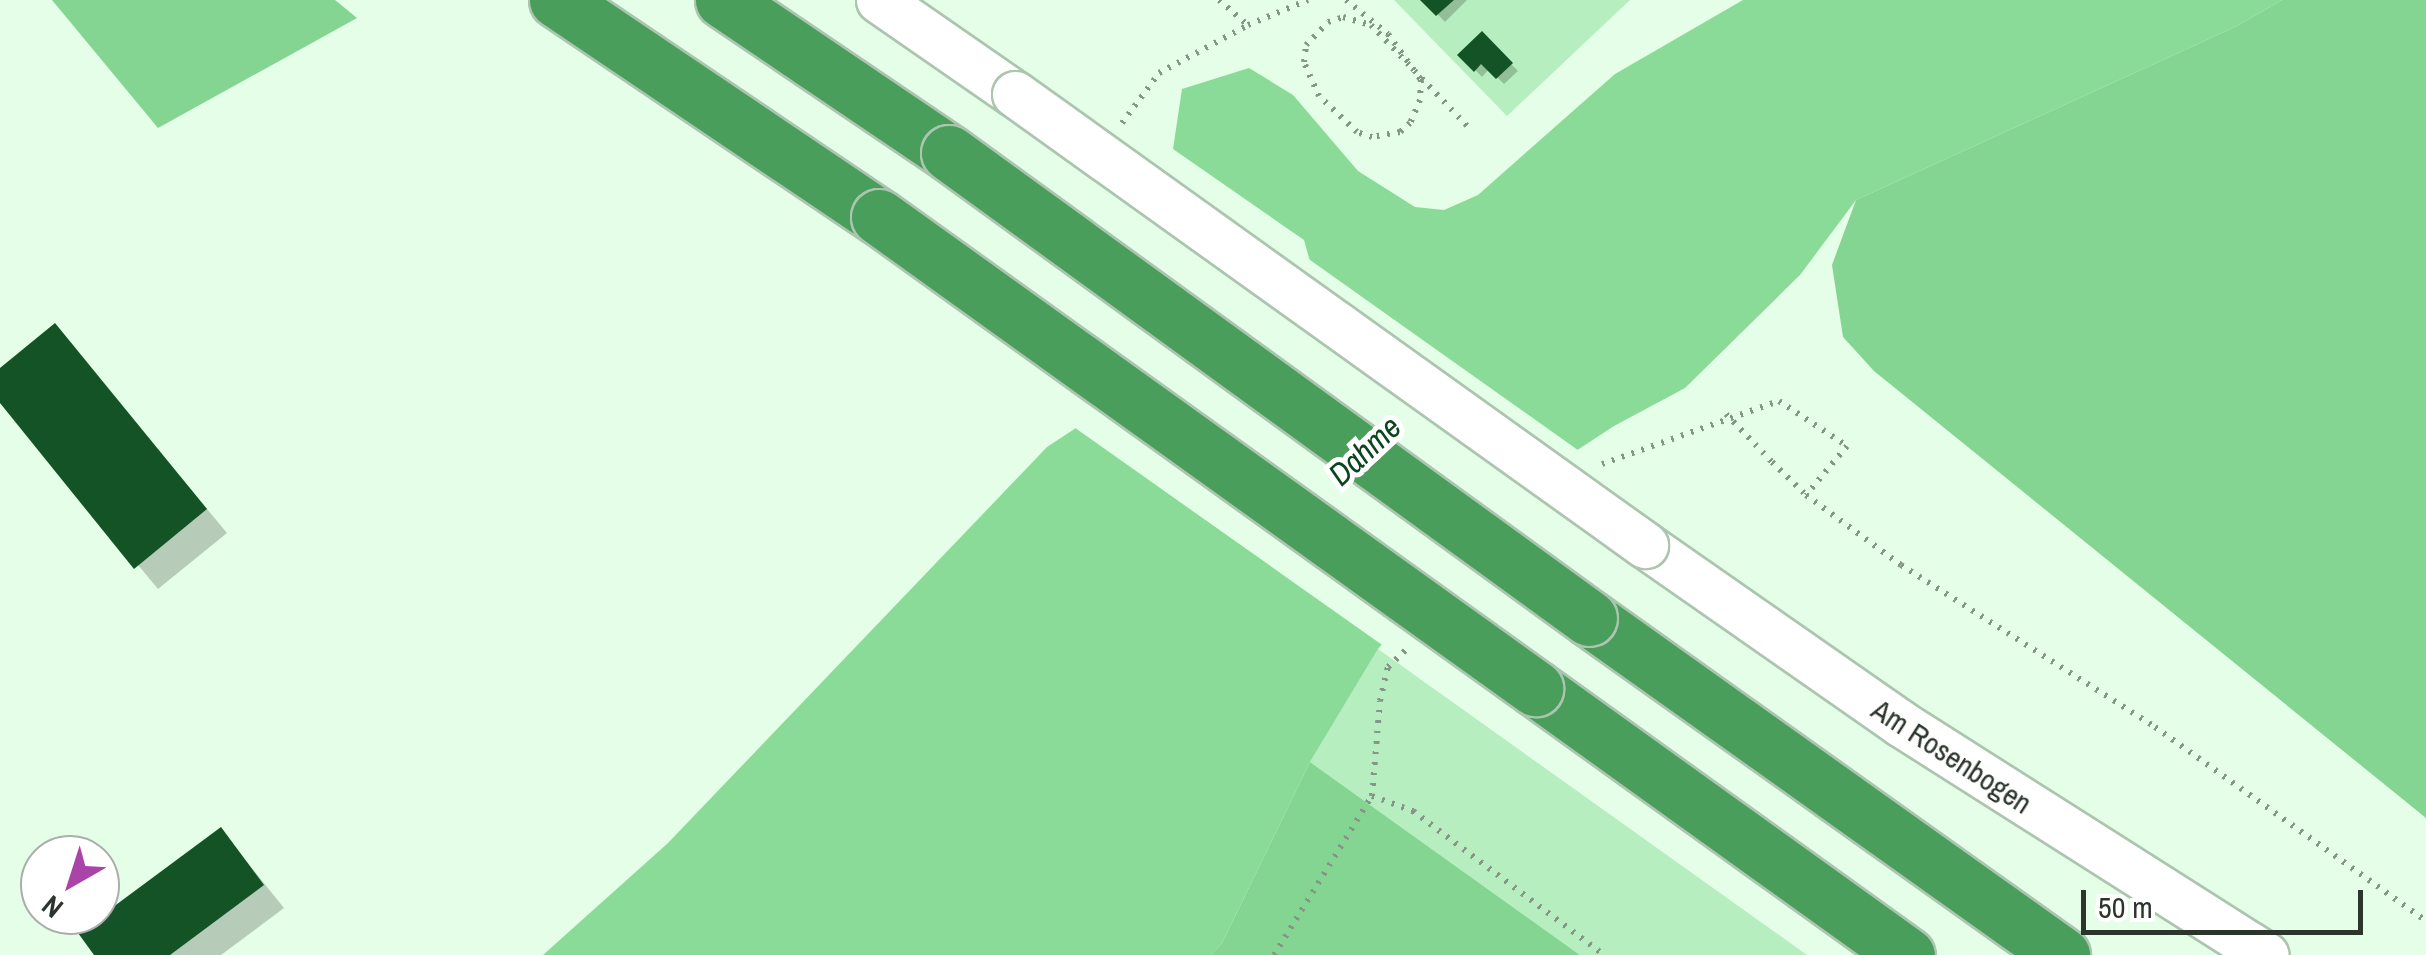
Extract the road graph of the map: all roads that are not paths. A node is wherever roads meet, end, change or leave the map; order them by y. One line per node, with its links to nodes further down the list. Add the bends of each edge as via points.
1 (557, 0): 4 (highway, bridge, via 879,217)
2 (723, 0): 5 (highway, bridge, via 949,153)
3 (879, 0): 6 (main road, Am Rosenbogen, bridge, via 1900,723)
4 (1908, 955)
5 (2062, 955)
6 (2266, 955)

